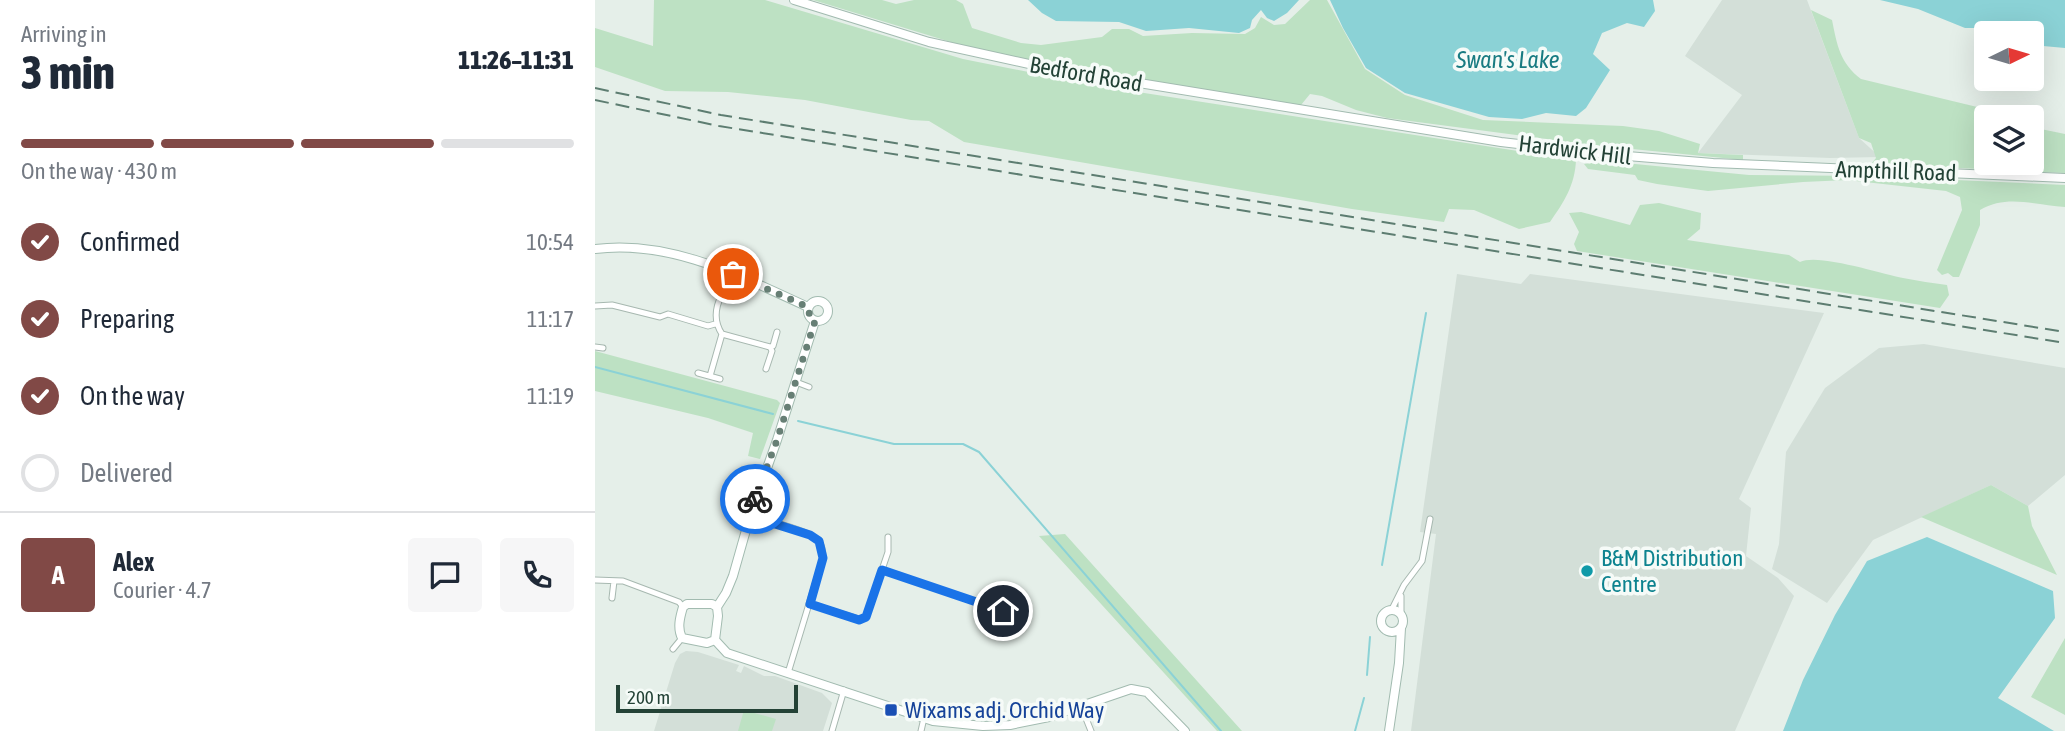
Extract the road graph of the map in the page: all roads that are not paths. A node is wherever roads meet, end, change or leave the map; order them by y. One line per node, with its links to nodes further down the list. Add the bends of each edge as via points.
1 (794, 0): 2 (street, Bedford Road, via 929,42 1002,59)
2 (1384, 123): 3 (street, Hardwick Hill, via 1581,152)
3 (1768, 166): 4 (street, Ampthill Road)
4 (2065, 178)
5 (595, 249): 6 (street, via 666,253)
6 (733, 274): 8 (street); 10 (street, via 723,288)
7 (595, 306): 10 (street, via 613,305)
8 (808, 307): 9 (street); 9 (street, via 817,300 827,306 826,317)
9 (815, 321): 20 (street)
10 (715, 324): 12 (street)
11 (778, 332): 14 (street)
12 (722, 334): 14 (street); 18 (street)
13 (595, 347): 15 (street)
14 (770, 347): 16 (street)
15 (603, 348)
16 (767, 369)
17 (698, 373): 18 (street)
18 (710, 376): 19 (street)
19 (720, 379)
20 (796, 382): 21 (street); 22 (street)
21 (809, 387)
22 (754, 517): 30 (street, via 819,541 823,558); 32 (street)
23 (1430, 519): 28 (street, via 1422,561)
24 (888, 537): 25 (street)
25 (882, 570): 30 (street, via 866,617 859,620); 34 (street)
26 (595, 580): 27 (street)
27 (614, 581): 29 (street); 31 (street)
28 (1401, 593): 33 (street); 35 (street)
29 (613, 598)
30 (810, 603): 42 (street)
31 (683, 607): 32 (street); 38 (street, via 678,631)
32 (717, 607): 39 (street)
33 (1392, 610): 35 (street); 37 (street, via 1381,619)
34 (1003, 611)
35 (1401, 614): 36 (street)
36 (1401, 628): 37 (street); 41 (street)
37 (1388, 632): 41 (street)
38 (682, 638): 39 (street); 40 (street)
39 (715, 640): 42 (street, via 727,653)
40 (673, 649)
41 (1398, 651): 51 (street)
42 (788, 673): 43 (street)
43 (844, 690): 45 (street); 47 (street)
44 (1081, 706): 46 (street); 49 (street); 50 (street, via 1131,689 1147,692)
45 (924, 718): 46 (street); 48 (street)
46 (1010, 728)
47 (832, 731)
48 (921, 731)
49 (1091, 731)
50 (1185, 731)
51 (1389, 731)

